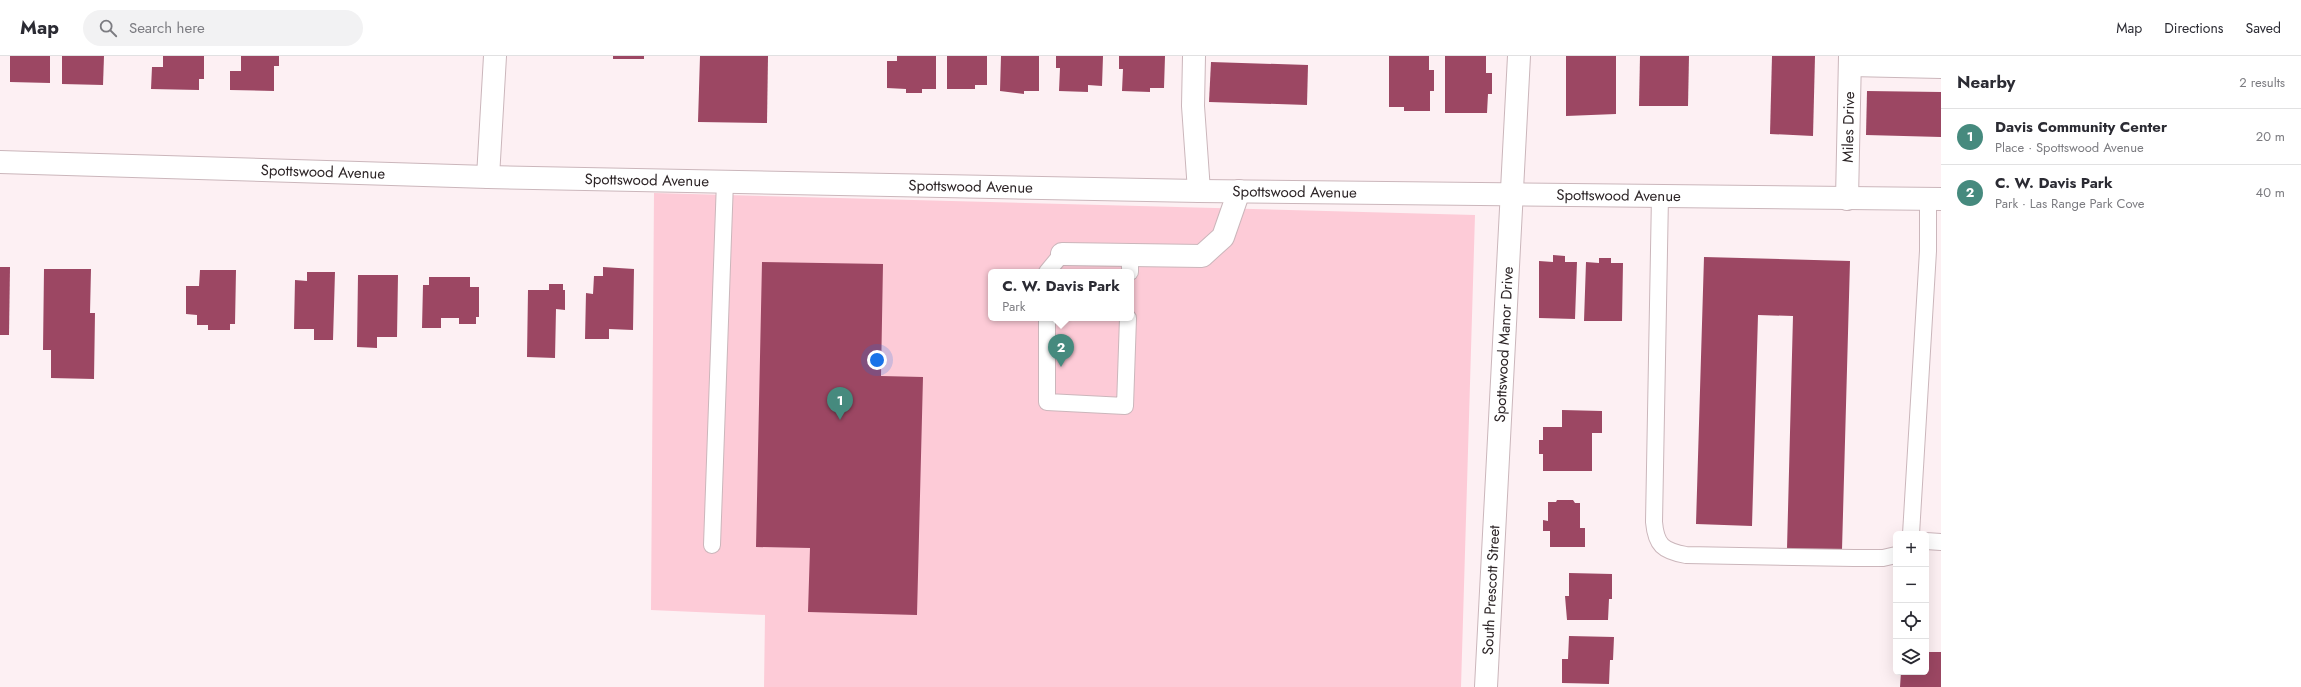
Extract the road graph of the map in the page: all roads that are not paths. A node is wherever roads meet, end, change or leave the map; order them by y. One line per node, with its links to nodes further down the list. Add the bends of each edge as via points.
1 (495, 56): 7 (street)
2 (1194, 56): 9 (street, via 1193,106)
3 (1519, 56): 11 (street)
4 (1850, 60): 5 (street); 13 (street, Miles Drive)
5 (1941, 67)
6 (0, 162): 7 (street, Spottswood Avenue)
7 (488, 176): 8 (street, Spottswood Avenue)
8 (725, 181): 9 (street, Spottswood Avenue); 24 (lane)
9 (1199, 191): 10 (street, Spottswood Avenue)
10 (1239, 191): 11 (street, Spottswood Avenue); 16 (street, via 1223,237 1202,256)
11 (1512, 194): 12 (street, Spottswood Avenue); 20 (street, Spottswood Manor Drive)
12 (1660, 196): 13 (street, Spottswood Avenue); 25 (lane, via 1654,522 1659,544 1686,554 1854,558)
13 (1847, 199): 14 (street, Spottswood Avenue)
14 (1935, 199): 21 (lane, via 1928,251)
15 (1062, 254): 16 (street); 17 (lane)
16 (1130, 264)
17 (1050, 269)
18 (1047, 321): 19 (lane, via 1047,402 1125,406)
19 (1128, 321)
20 (1497, 494): 26 (street, South Prescott Street)
21 (1911, 531)
22 (1929, 541): 23 (lane)
23 (1941, 542)
24 (712, 545)
25 (1893, 556)
26 (1486, 687)

